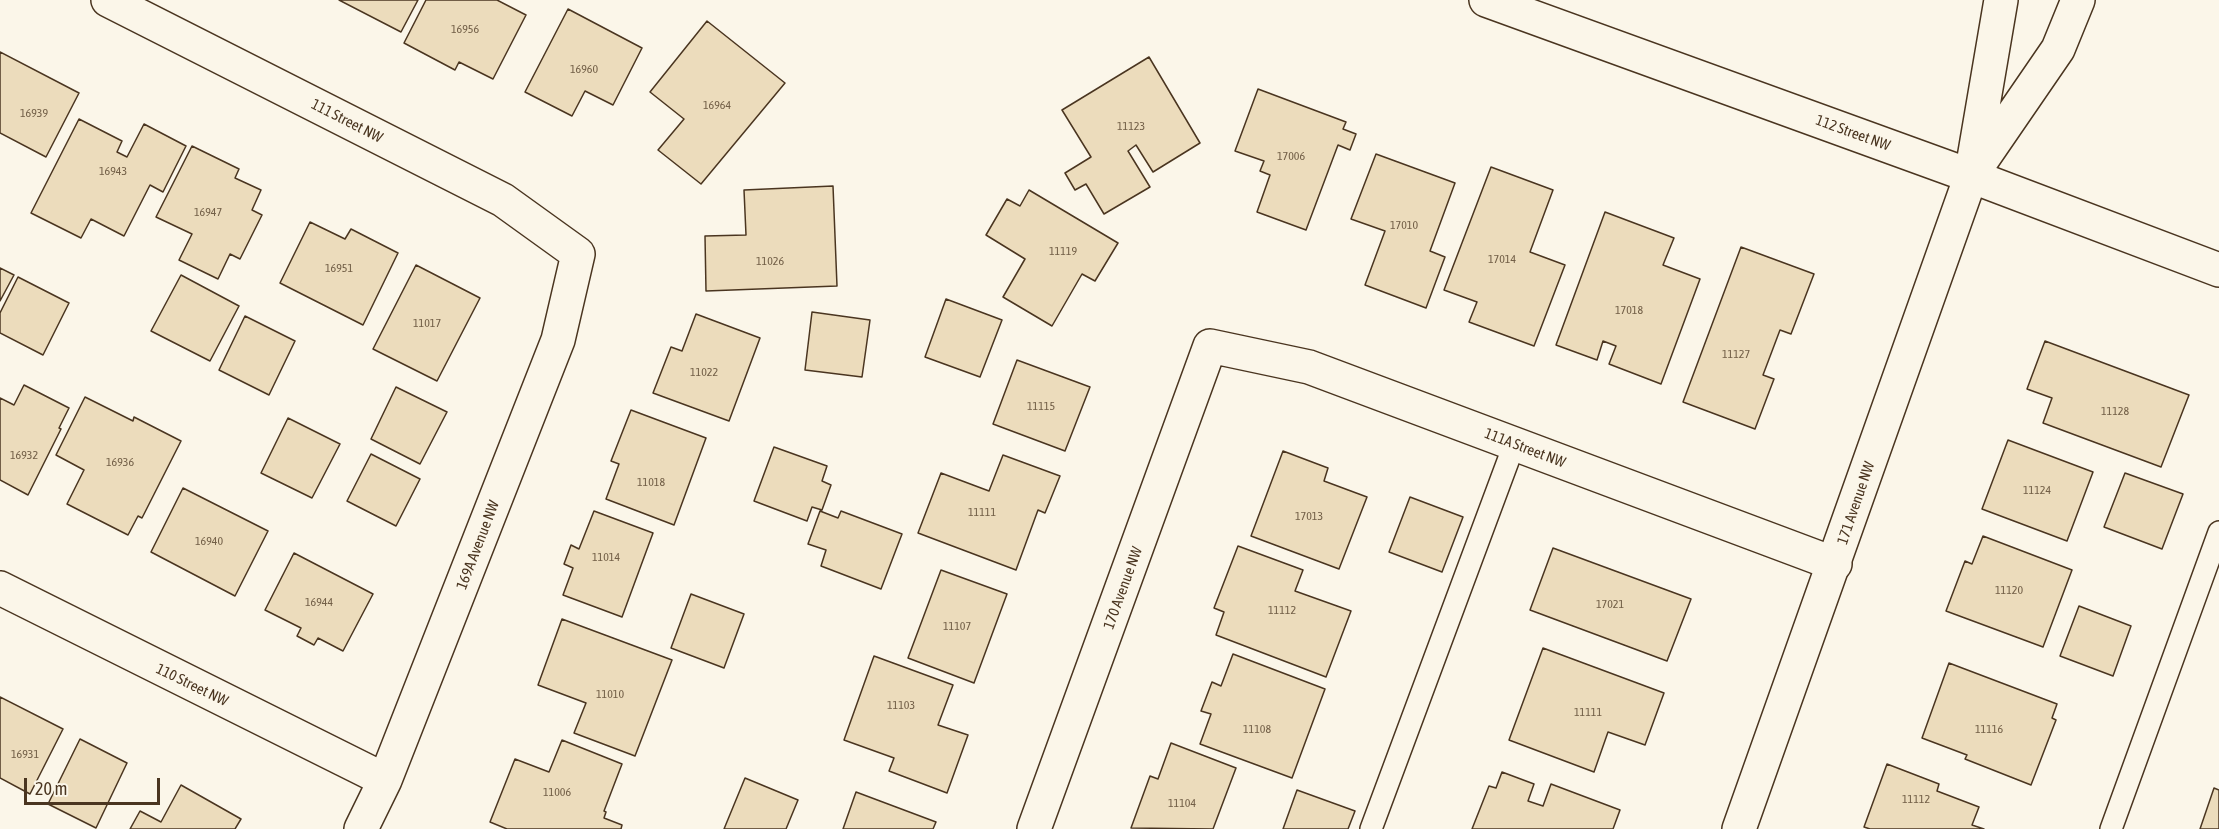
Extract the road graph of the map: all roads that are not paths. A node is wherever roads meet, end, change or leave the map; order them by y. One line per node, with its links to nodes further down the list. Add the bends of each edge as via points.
1 (108, 0): 6 (street, 111 Street NW, via 503,200)
2 (1486, 0): 5 (street, 112 Street NW)
3 (2001, 0): 5 (street, 171 Avenue NW)
4 (2078, 0): 5 (street, 171 Avenue NW, via 2058,49)
5 (1971, 176): 7 (street, 112 Street NW); 11 (street, 171 Avenue NW)
6 (578, 254): 13 (street, 169A Avenue NW, via 558,340)
7 (2219, 270)
8 (1210, 346): 9 (street, 111A Street NW, via 1309,367); 15 (street, 170 Avenue NW)
9 (1514, 445): 11 (street, 111A Street NW); 16 (lane)
10 (2219, 532): 18 (lane)
11 (1835, 564): 17 (street, 171 Avenue NW)
12 (0, 588): 13 (street, 110 Street NW)
13 (385, 780): 14 (street, 169A Avenue NW)
14 (361, 829)
15 (1034, 829)
16 (1371, 829)
17 (1739, 829)
18 (2111, 829)

